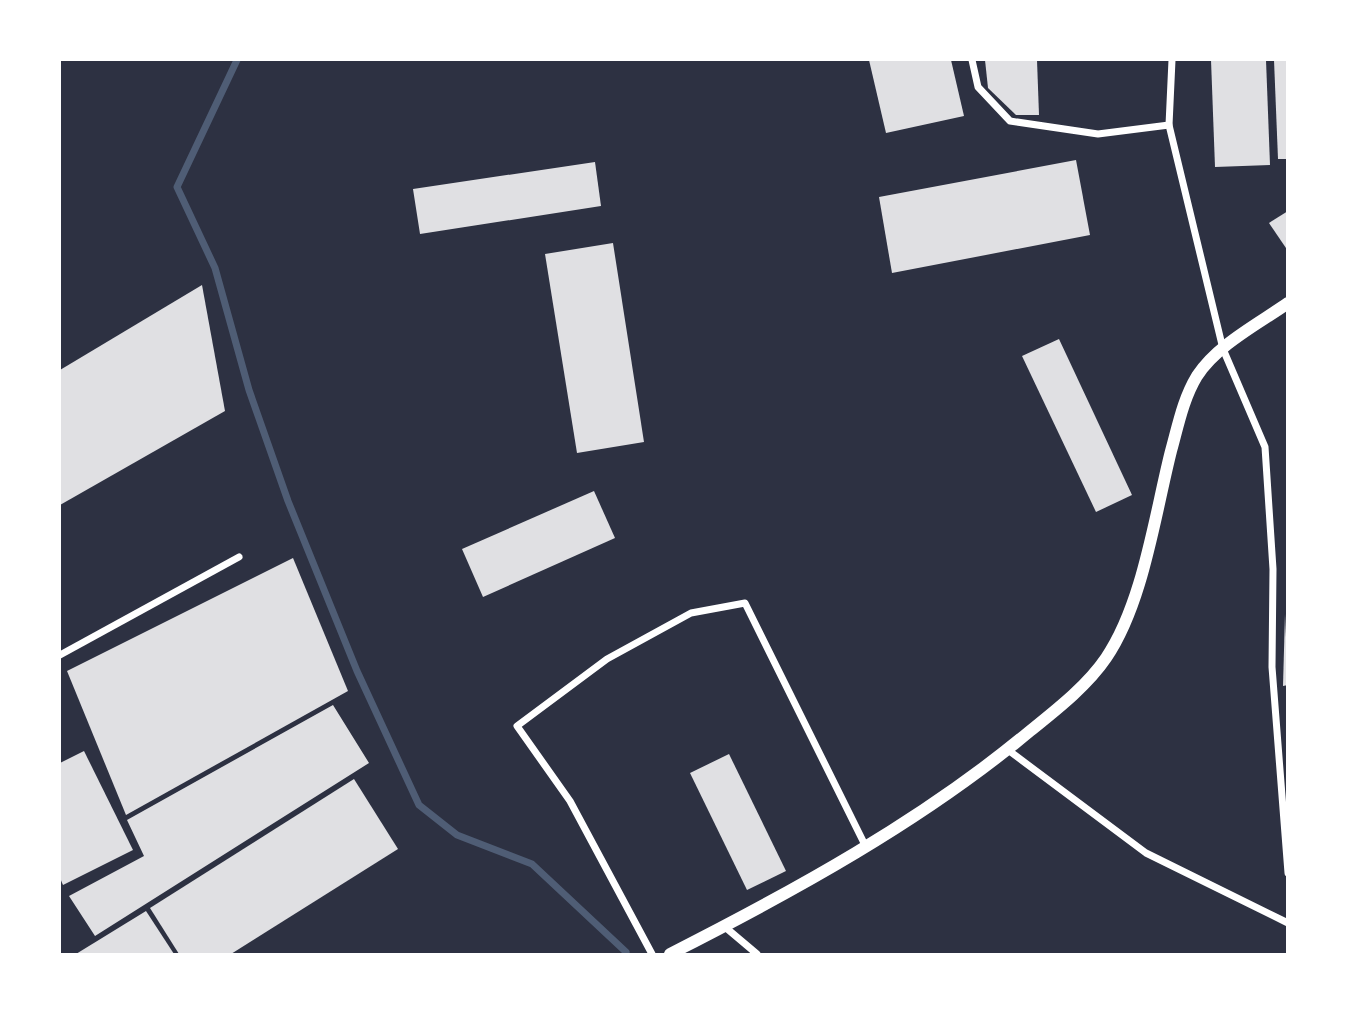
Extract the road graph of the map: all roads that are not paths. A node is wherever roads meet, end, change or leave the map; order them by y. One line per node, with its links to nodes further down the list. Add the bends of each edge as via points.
1 (972, 60): 3 (street, via 978,87 1010,121 1098,134)
2 (1172, 60): 3 (street)
3 (1169, 125): 5 (street)
4 (1287, 303): 5 (street)
5 (1223, 349): 8 (street, via 1198,375 1182,408 1130,613 1106,658 1063,704); 10 (street, via 1265,447 1272,667)
6 (239, 557): 7 (street)
7 (60, 655)
8 (1008, 750): 9 (street); 11 (street, via 1146,853)
9 (865, 845): 12 (street); 13 (street, via 745,603 691,614 607,659 517,726 570,801)
10 (1287, 873)
11 (1287, 923)
12 (725, 927): 14 (street); 15 (street)
13 (652, 954)
14 (670, 954)
15 (757, 954)

